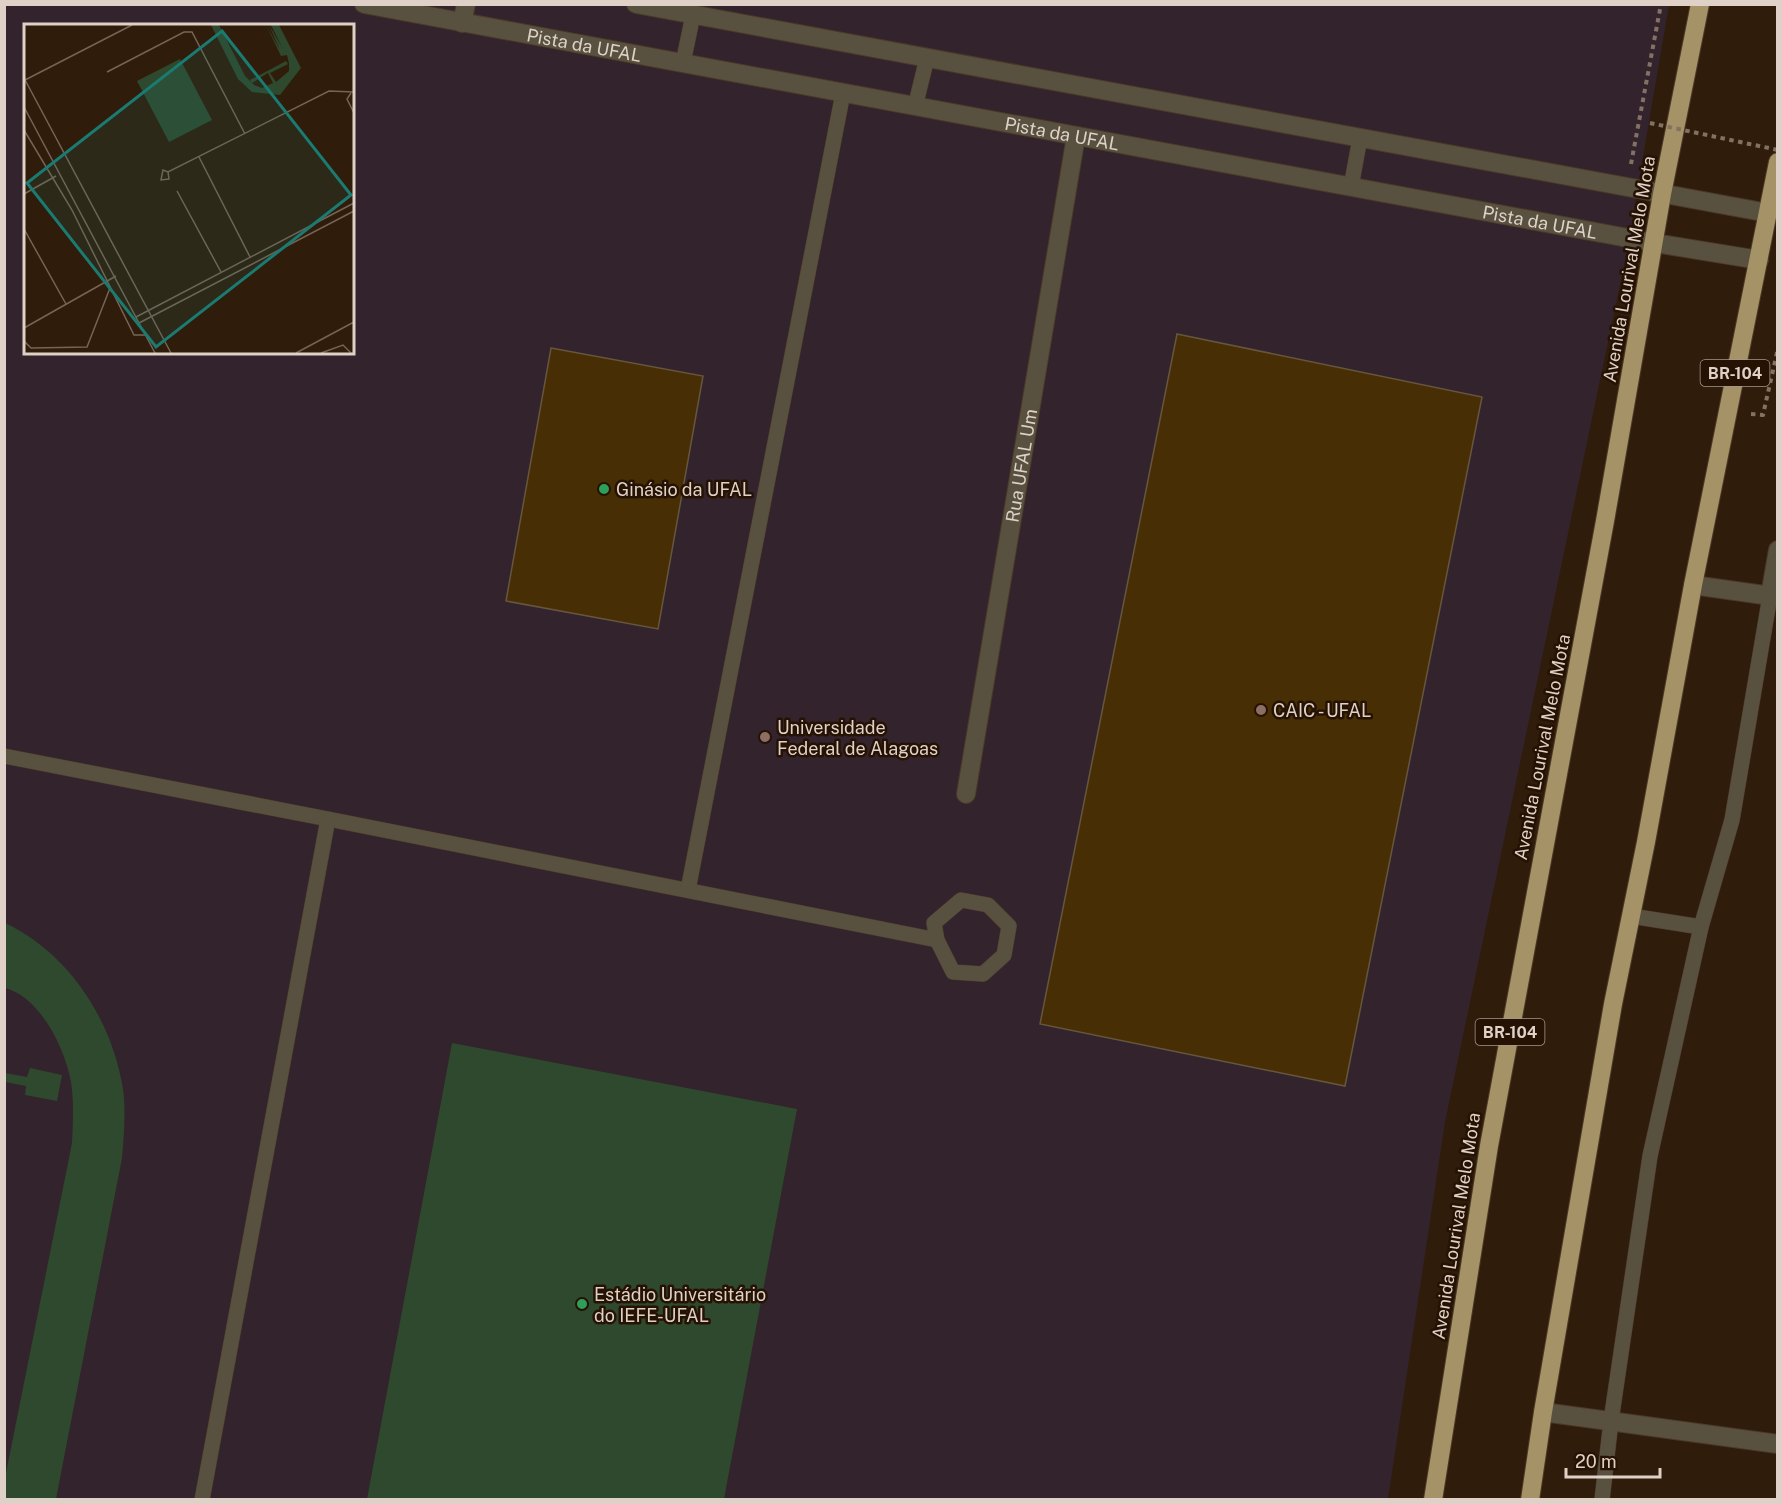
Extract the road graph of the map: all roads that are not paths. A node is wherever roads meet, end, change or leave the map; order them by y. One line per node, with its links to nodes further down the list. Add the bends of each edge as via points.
1 (364, 4): 6 (street, Pista da UFAL)
2 (466, 4): 6 (street)
3 (636, 4): 5 (street)
4 (1700, 4): 15 (highway, Avenida Lourival Melo Mota / BR-104)
5 (693, 15): 7 (street); 8 (lane)
6 (462, 23): 8 (street, Pista da UFAL)
7 (927, 58): 10 (lane); 12 (street)
8 (683, 63): 9 (street, Pista da UFAL)
9 (843, 93): 10 (street, Pista da UFAL); 25 (lane)
10 (915, 107): 11 (street, Pista da UFAL)
11 (1076, 136): 14 (street, Pista da UFAL); 23 (street, Rua UFAL Um)
12 (1359, 138): 14 (lane); 15 (street)
13 (1778, 162): 16 (highway, BR-104)
14 (1352, 187): 17 (street, Pista da UFAL)
15 (1662, 194): 16 (street); 17 (highway, Avenida Lourival Melo Mota / BR-104)
16 (1768, 213): 18 (highway, BR-104)
17 (1655, 243): 18 (street, Pista da UFAL); 33 (highway, Avenida Lourival Melo Mota / BR-104, via 1489,1146)
18 (1759, 260): 20 (highway, BR-104)
19 (1778, 550): 21 (street)
20 (1693, 585): 21 (street); 26 (highway, BR-104)
21 (1774, 596): 27 (lane, via 1732,820)
22 (4, 756): 24 (lane)
23 (966, 794)
24 (328, 819): 25 (lane); 32 (lane)
25 (688, 890): 28 (lane)
26 (1631, 916): 27 (lane); 29 (highway, BR-104)
27 (1701, 927): 30 (lane, via 1650,1156)
28 (937, 940): 28 (lane, via 954,972 983,974 1004,955 1008,926 988,905 961,900 934,924)
29 (1543, 1412): 30 (street); 34 (highway, BR-104)
30 (1611, 1421): 31 (street); 35 (lane)
31 (1778, 1444)
32 (202, 1500)
33 (1433, 1500)
34 (1530, 1500)
35 (1602, 1500)

